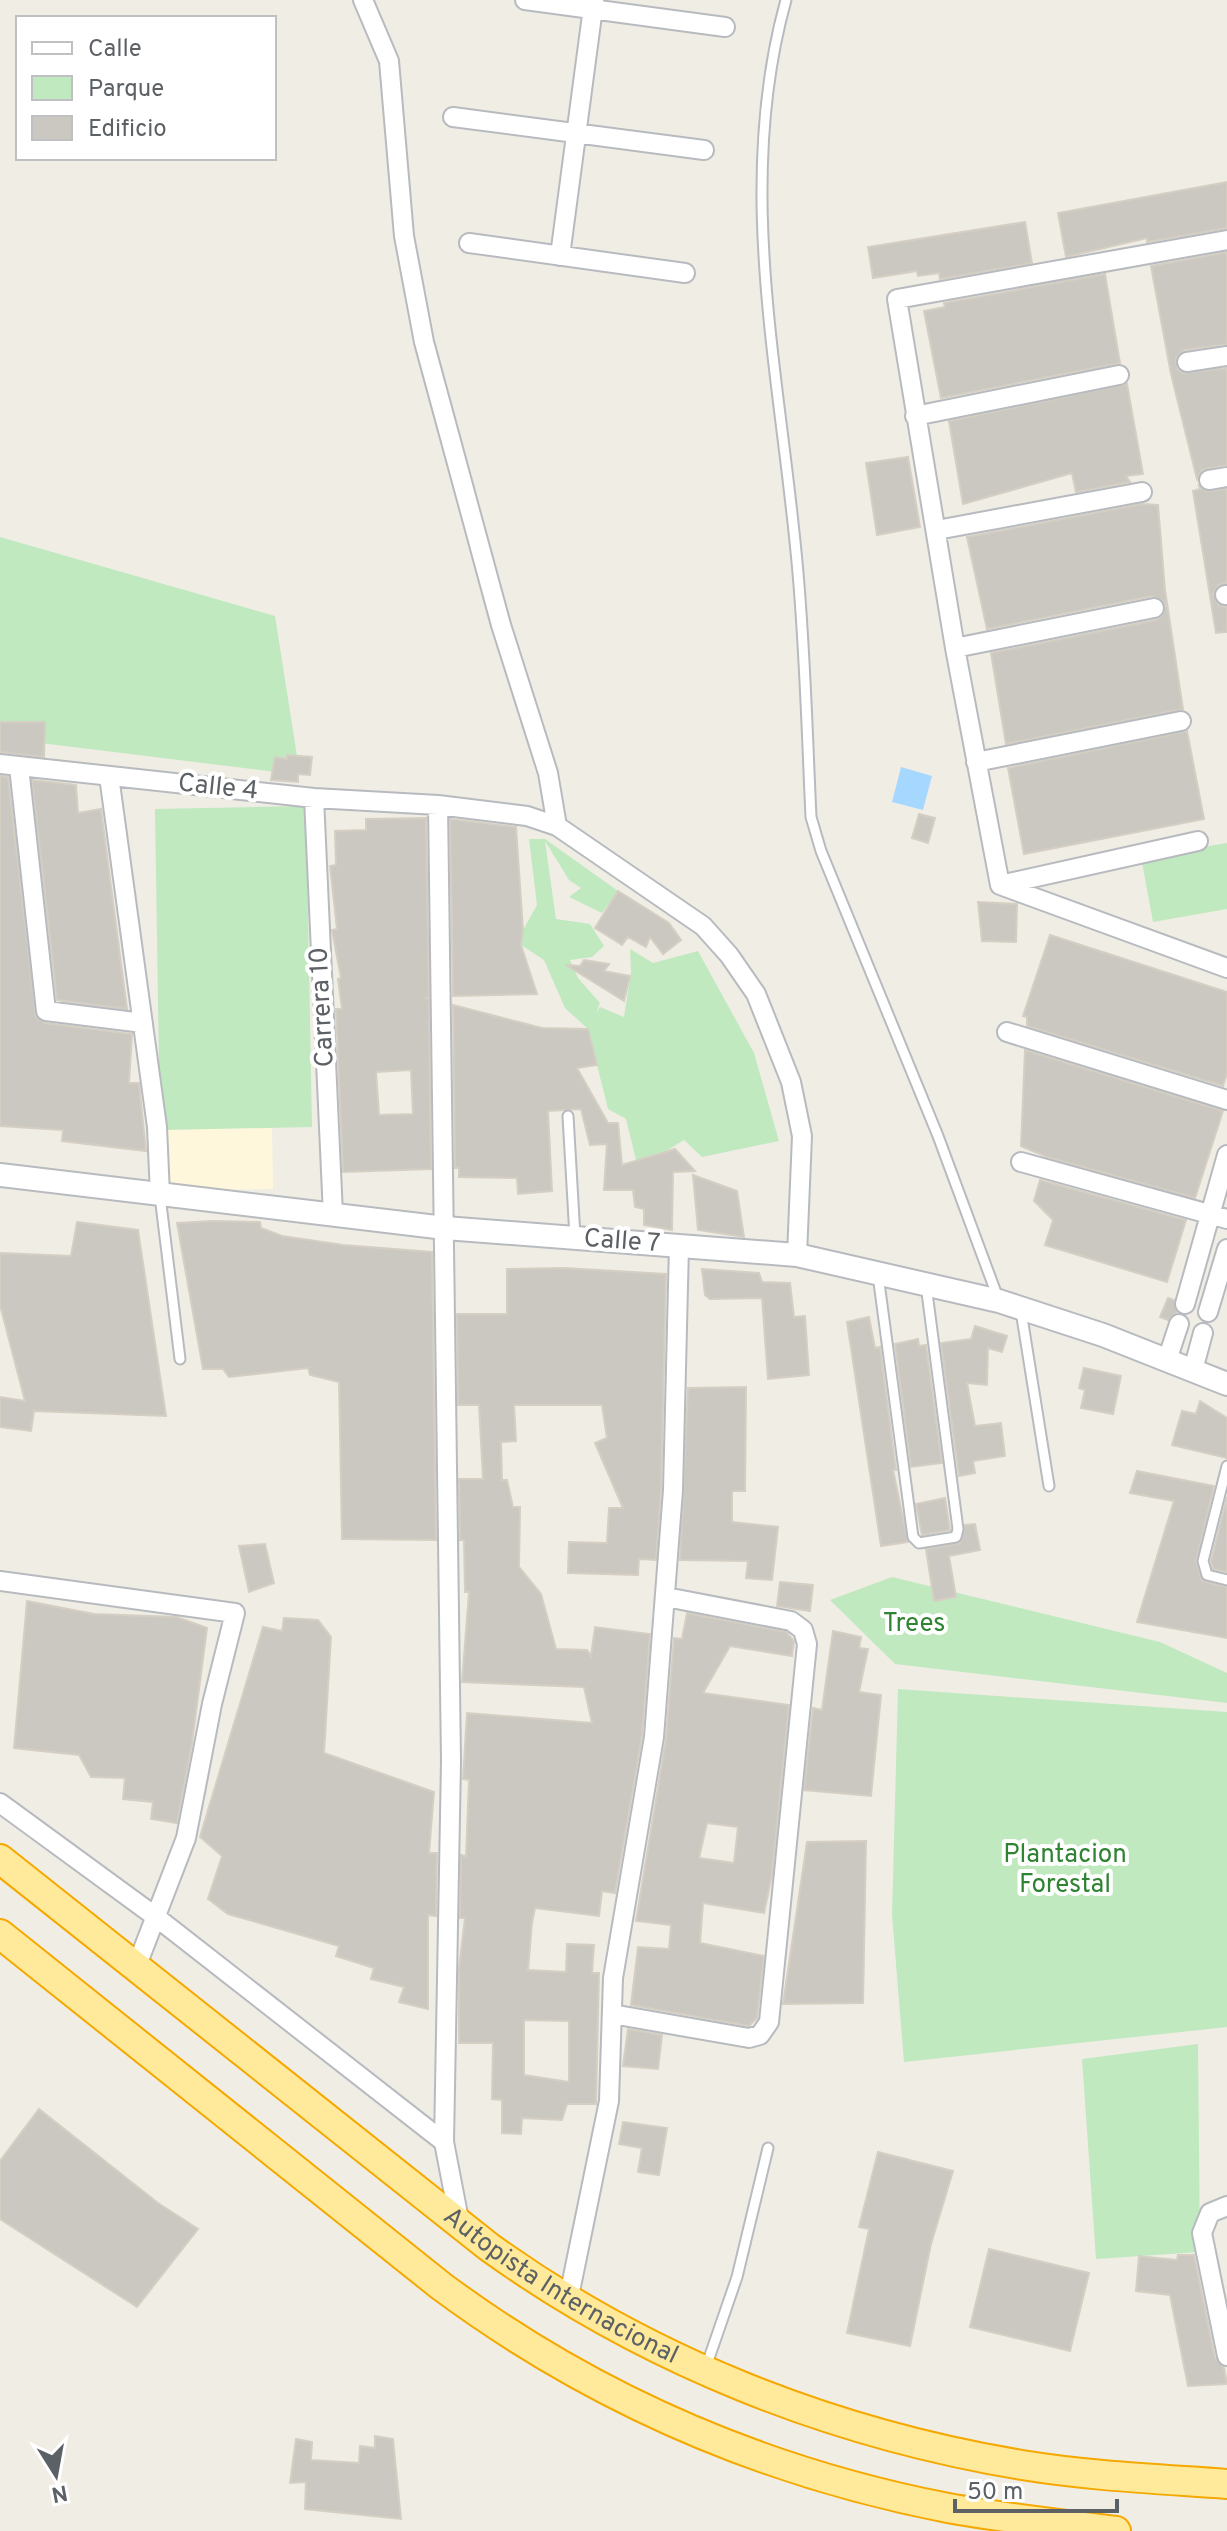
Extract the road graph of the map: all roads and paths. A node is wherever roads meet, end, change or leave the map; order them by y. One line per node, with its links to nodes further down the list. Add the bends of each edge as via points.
1 (363, 0): 28 (street, via 389,61 404,236 424,342 501,625 548,773)
2 (525, 0): 4 (street)
3 (786, 0): 49 (lane, via 765,106 760,209 797,563 811,817)
4 (593, 5): 5 (street); 7 (street)
5 (725, 27)
6 (453, 117): 7 (street)
7 (576, 133): 8 (street); 11 (street)
8 (704, 150)
9 (1227, 240): 16 (street, via 897,299)
10 (469, 243): 11 (street)
11 (560, 256): 12 (street)
12 (685, 273)
13 (1227, 356): 14 (street)
14 (1187, 362)
15 (1119, 375): 16 (street)
16 (915, 416): 18 (street)
17 (1142, 492): 18 (street)
18 (937, 530): 20 (street)
19 (1154, 608): 20 (street)
20 (955, 648): 22 (street)
21 (1181, 721): 22 (street)
22 (976, 762): 30 (street)
23 (0, 764): 24 (street, Calle 4)
24 (19, 767): 25 (street, Calle 4); 32 (street, via 46,1011)
25 (109, 776): 26 (street, Calle 4); 32 (street)
26 (314, 798): 27 (street, Calle 4); 40 (street, Carrera 10)
27 (438, 805): 28 (street, Calle 4, via 527,816); 42 (street)
28 (557, 826): 46 (street, Calle 4, via 703,926 756,994 791,1082 802,1136)
29 (1198, 841): 30 (street)
30 (1000, 885): 31 (street)
31 (1227, 968)
32 (143, 1023): 39 (street)
33 (1007, 1032): 34 (street)
34 (1227, 1100)
35 (568, 1116): 43 (lane)
36 (1227, 1155): 41 (street)
37 (1021, 1162): 41 (street)
38 (0, 1175): 39 (street, Calle 7)
39 (160, 1195): 40 (street, Calle 7); 54 (lane)
40 (333, 1215): 42 (street, Calle 7)
41 (1219, 1217): 50 (street)
42 (445, 1228): 43 (street, Calle 7); 69 (street, via 451,1761)
43 (576, 1238): 44 (street, Calle 7)
44 (689, 1247): 46 (street, Calle 7); 62 (street)
45 (1227, 1249): 51 (street)
46 (797, 1255): 47 (street, Calle 7)
47 (877, 1271): 48 (street, Calle 7); 48 (lane, via 913,1537 919,1543 956,1537 958,1529)
48 (926, 1281): 49 (street, Calle 7)
49 (1010, 1304): 55 (street, Calle 7); 59 (lane)
50 (1185, 1304)
51 (1208, 1312)
52 (1179, 1324): 55 (street)
53 (1203, 1333): 56 (street)
54 (180, 1359)
55 (1167, 1360): 56 (street, Calle 7)
56 (1193, 1370): 57 (street, Calle 7)
57 (1227, 1384)
58 (1227, 1466): 60 (lane, via 1203,1561 1207,1575)
59 (1049, 1486)
60 (1227, 1580)
61 (0, 1581): 65 (street, via 235,1613 186,1838)
62 (666, 1597): 68 (street, via 654,1737 613,1978); 68 (street, via 791,1621 803,1630 807,1644 769,2022 760,2035 749,2038)
63 (0, 1803): 65 (street)
64 (0, 1859): 67 (highway, Autopista Internacional)
65 (156, 1917): 67 (street); 69 (street)
66 (0, 1934): 77 (highway, via 441,2286 598,2385 733,2449 872,2491 992,2516)
67 (137, 1965): 72 (highway, Autopista Internacional)
68 (612, 2014): 73 (street, via 609,2101)
69 (444, 2142): 72 (street)
70 (768, 2148): 75 (lane, via 737,2277)
71 (1227, 2206): 74 (street, via 1210,2213 1202,2233)
72 (460, 2225): 73 (highway, Autopista Internacional)
73 (568, 2301): 75 (highway, Autopista Internacional)
74 (1227, 2356)
75 (705, 2370): 76 (highway, Autopista Internacional, via 817,2414 945,2450 1065,2470)
76 (1227, 2484)
77 (1116, 2531)

